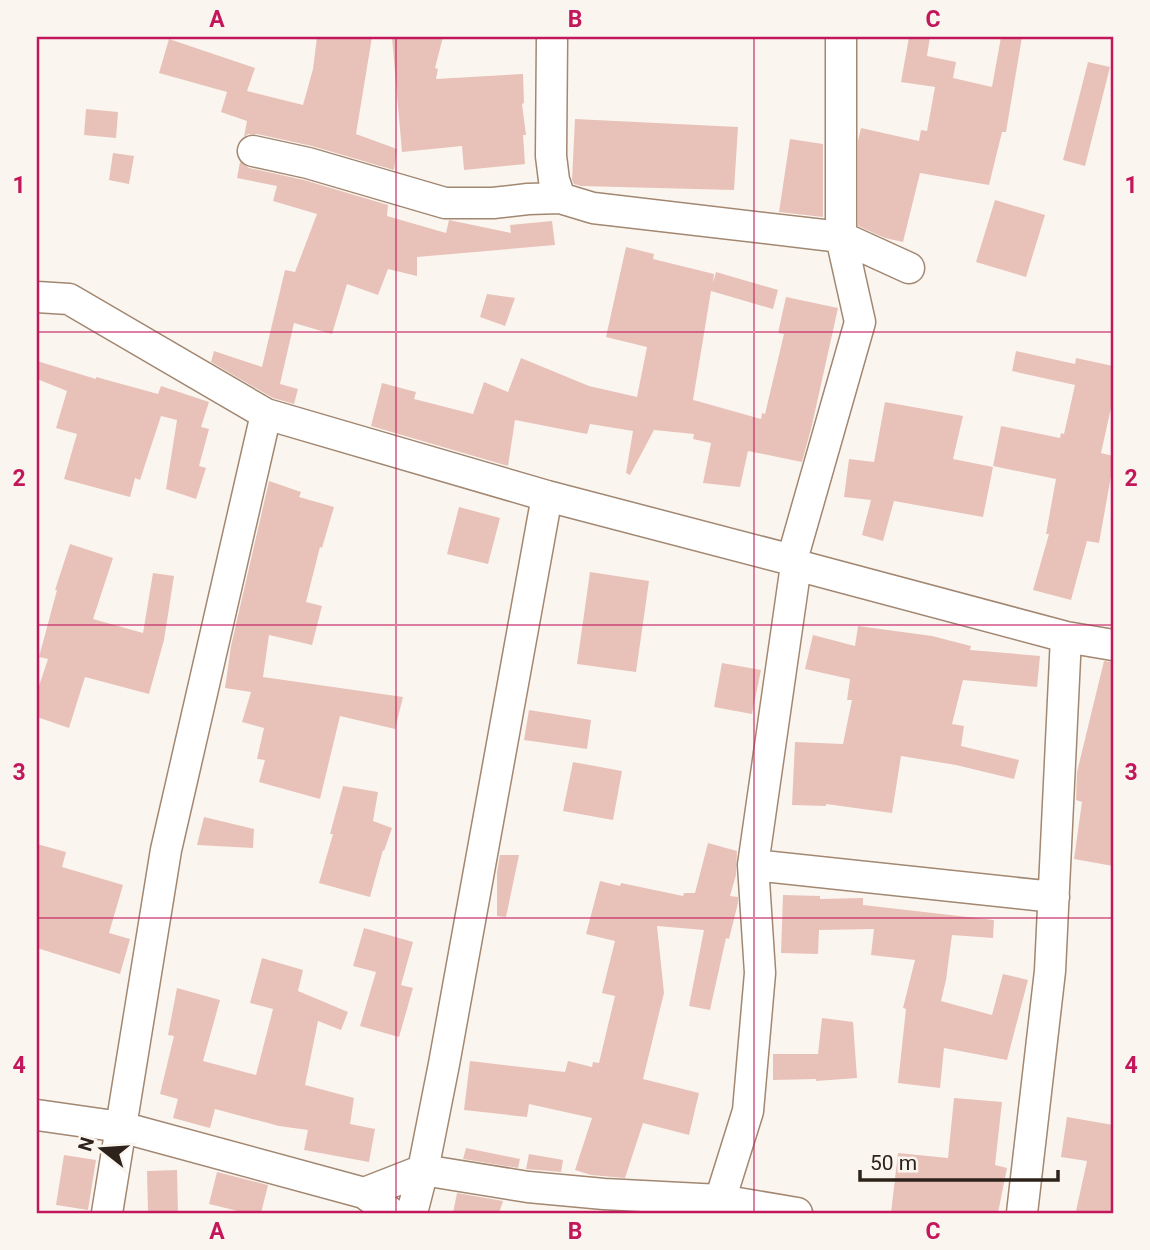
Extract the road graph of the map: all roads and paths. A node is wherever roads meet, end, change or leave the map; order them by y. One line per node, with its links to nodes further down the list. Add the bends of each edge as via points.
1 (552, 37): 4 (street, via 551,156)
2 (841, 37): 5 (street)
3 (253, 151): 4 (street, via 445,203)
4 (560, 198): 5 (street, via 593,208)
5 (841, 237): 6 (street); 10 (street, via 860,322)
6 (909, 268)
7 (37, 296): 8 (street, via 69,299)
8 (266, 414): 9 (street); 16 (street, via 166,850)
9 (547, 496): 10 (street); 17 (street)
10 (794, 562): 11 (street); 13 (street)
11 (1066, 637): 12 (street); 14 (street)
12 (1113, 645)
13 (754, 865): 14 (street); 19 (street, via 760,973 748,1111)
14 (1054, 897): 24 (street)
15 (37, 1115): 16 (street)
16 (121, 1127): 18 (street); 20 (street)
17 (423, 1170): 18 (street); 19 (street, via 528,1187); 22 (street)
18 (364, 1193): 21 (street)
19 (718, 1207): 23 (street)
20 (107, 1213)
21 (391, 1213)
22 (412, 1213)
23 (797, 1213)
24 (1022, 1213)

